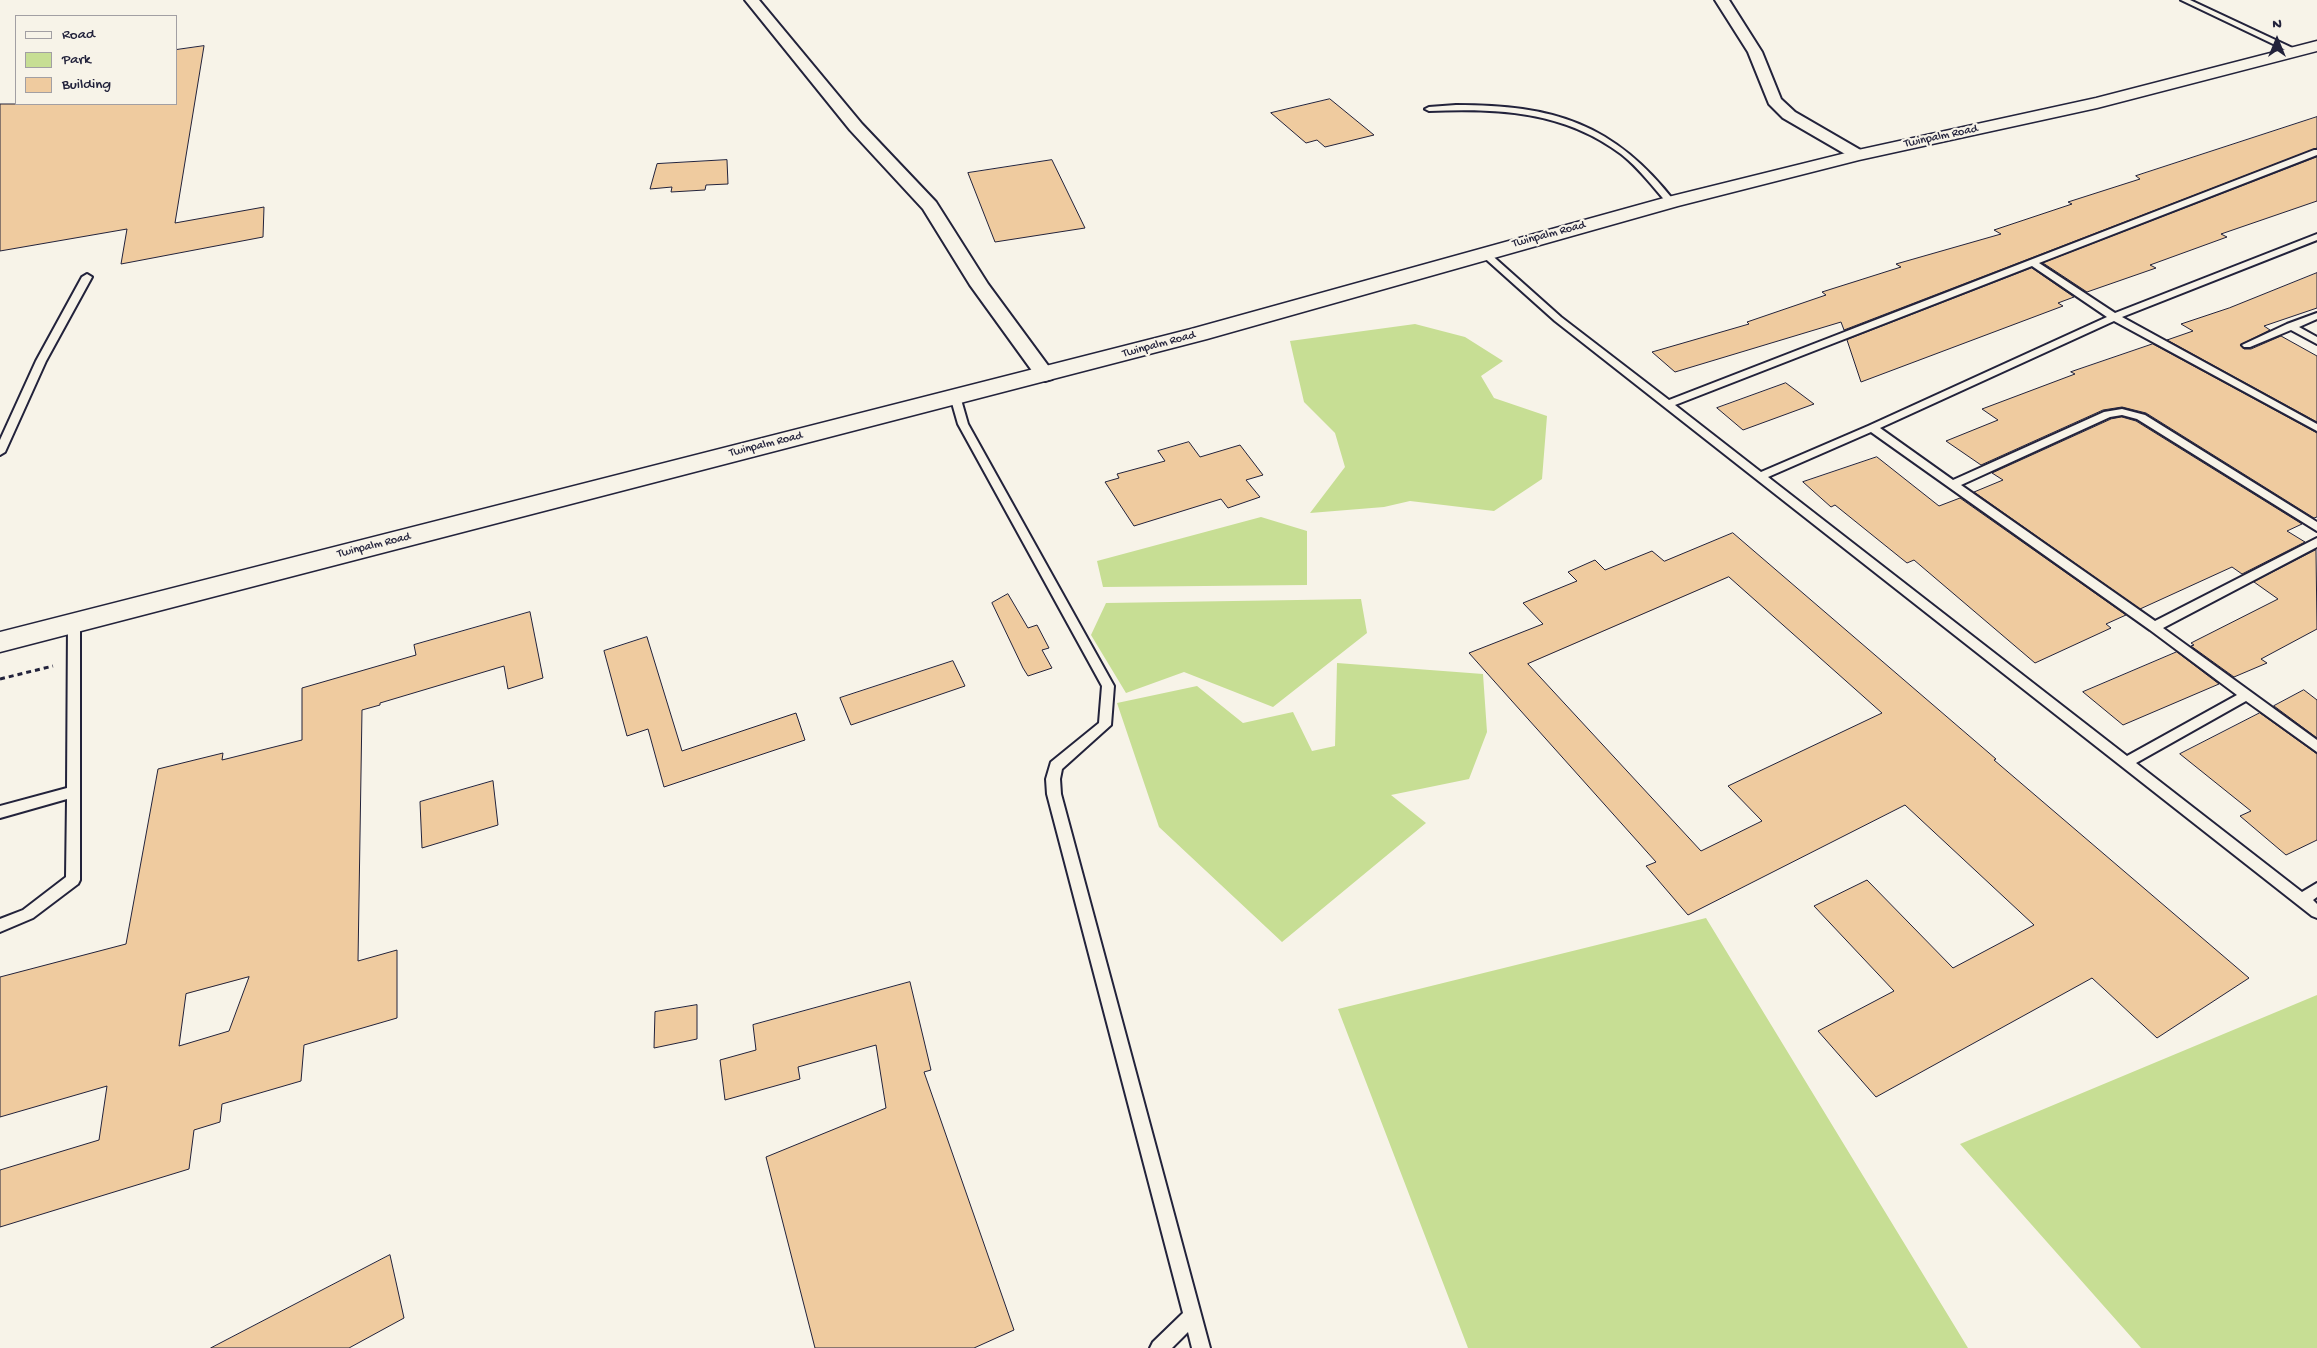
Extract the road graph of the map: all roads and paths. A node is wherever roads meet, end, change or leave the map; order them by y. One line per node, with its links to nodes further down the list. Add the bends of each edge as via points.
1 (752, 0): 19 (street, via 856,127 930,206 979,285)
2 (1722, 0): 8 (street, via 1755,52 1774,101 1789,115)
3 (2184, 0): 5 (lane)
4 (2317, 46): 5 (main road, Twinpalm Road)
5 (2295, 51): 8 (main road, Twinpalm Road, via 2097,103)
6 (1428, 110): 9 (lane, via 1510,108 1548,114 1586,128 1625,152)
7 (2317, 152): 12 (lane)
8 (1858, 155): 9 (main road, Twinpalm Road)
9 (1671, 202): 11 (main road, Twinpalm Road)
10 (2317, 237): 15 (lane)
11 (1484, 253): 19 (main road, Twinpalm Road); 21 (lane, via 1558,319)
12 (2033, 263): 15 (lane); 21 (lane)
13 (87, 277): 24 (lane, via 41,362)
14 (2317, 316): 16 (lane)
15 (2114, 317): 22 (lane); 23 (lane)
16 (2290, 326): 17 (lane); 18 (lane)
17 (2317, 341)
18 (2247, 344)
19 (1045, 375): 20 (main road, Twinpalm Road)
20 (955, 396): 29 (main road, Twinpalm Road); 43 (lane, via 964,424 1108,686 1104,725 1056,766 1054,794)
21 (1669, 404): 25 (lane)
22 (1872, 428): 25 (lane); 26 (lane)
23 (2317, 428)
24 (0, 452)
25 (1759, 477): 36 (lane)
26 (1954, 484): 27 (lane, via 2108,414 2122,412 2141,418); 30 (lane)
27 (2317, 527)
28 (2317, 542): 30 (lane)
29 (74, 623): 31 (main road, Twinpalm Road); 32 (lane)
30 (2154, 628): 34 (lane)
31 (0, 642)
32 (74, 661): 33 (path); 37 (lane)
33 (0, 679)
34 (2245, 696): 35 (lane); 36 (lane)
35 (2317, 748)
36 (2125, 763): 40 (lane)
37 (73, 792): 38 (lane); 42 (lane, via 73,880 28,914)
38 (0, 812)
39 (2317, 889): 40 (lane)
40 (2302, 900): 41 (lane)
41 (2317, 912)
42 (0, 926)
43 (1192, 1316): 44 (lane); 45 (lane)
44 (1159, 1348)
45 (1201, 1348)

